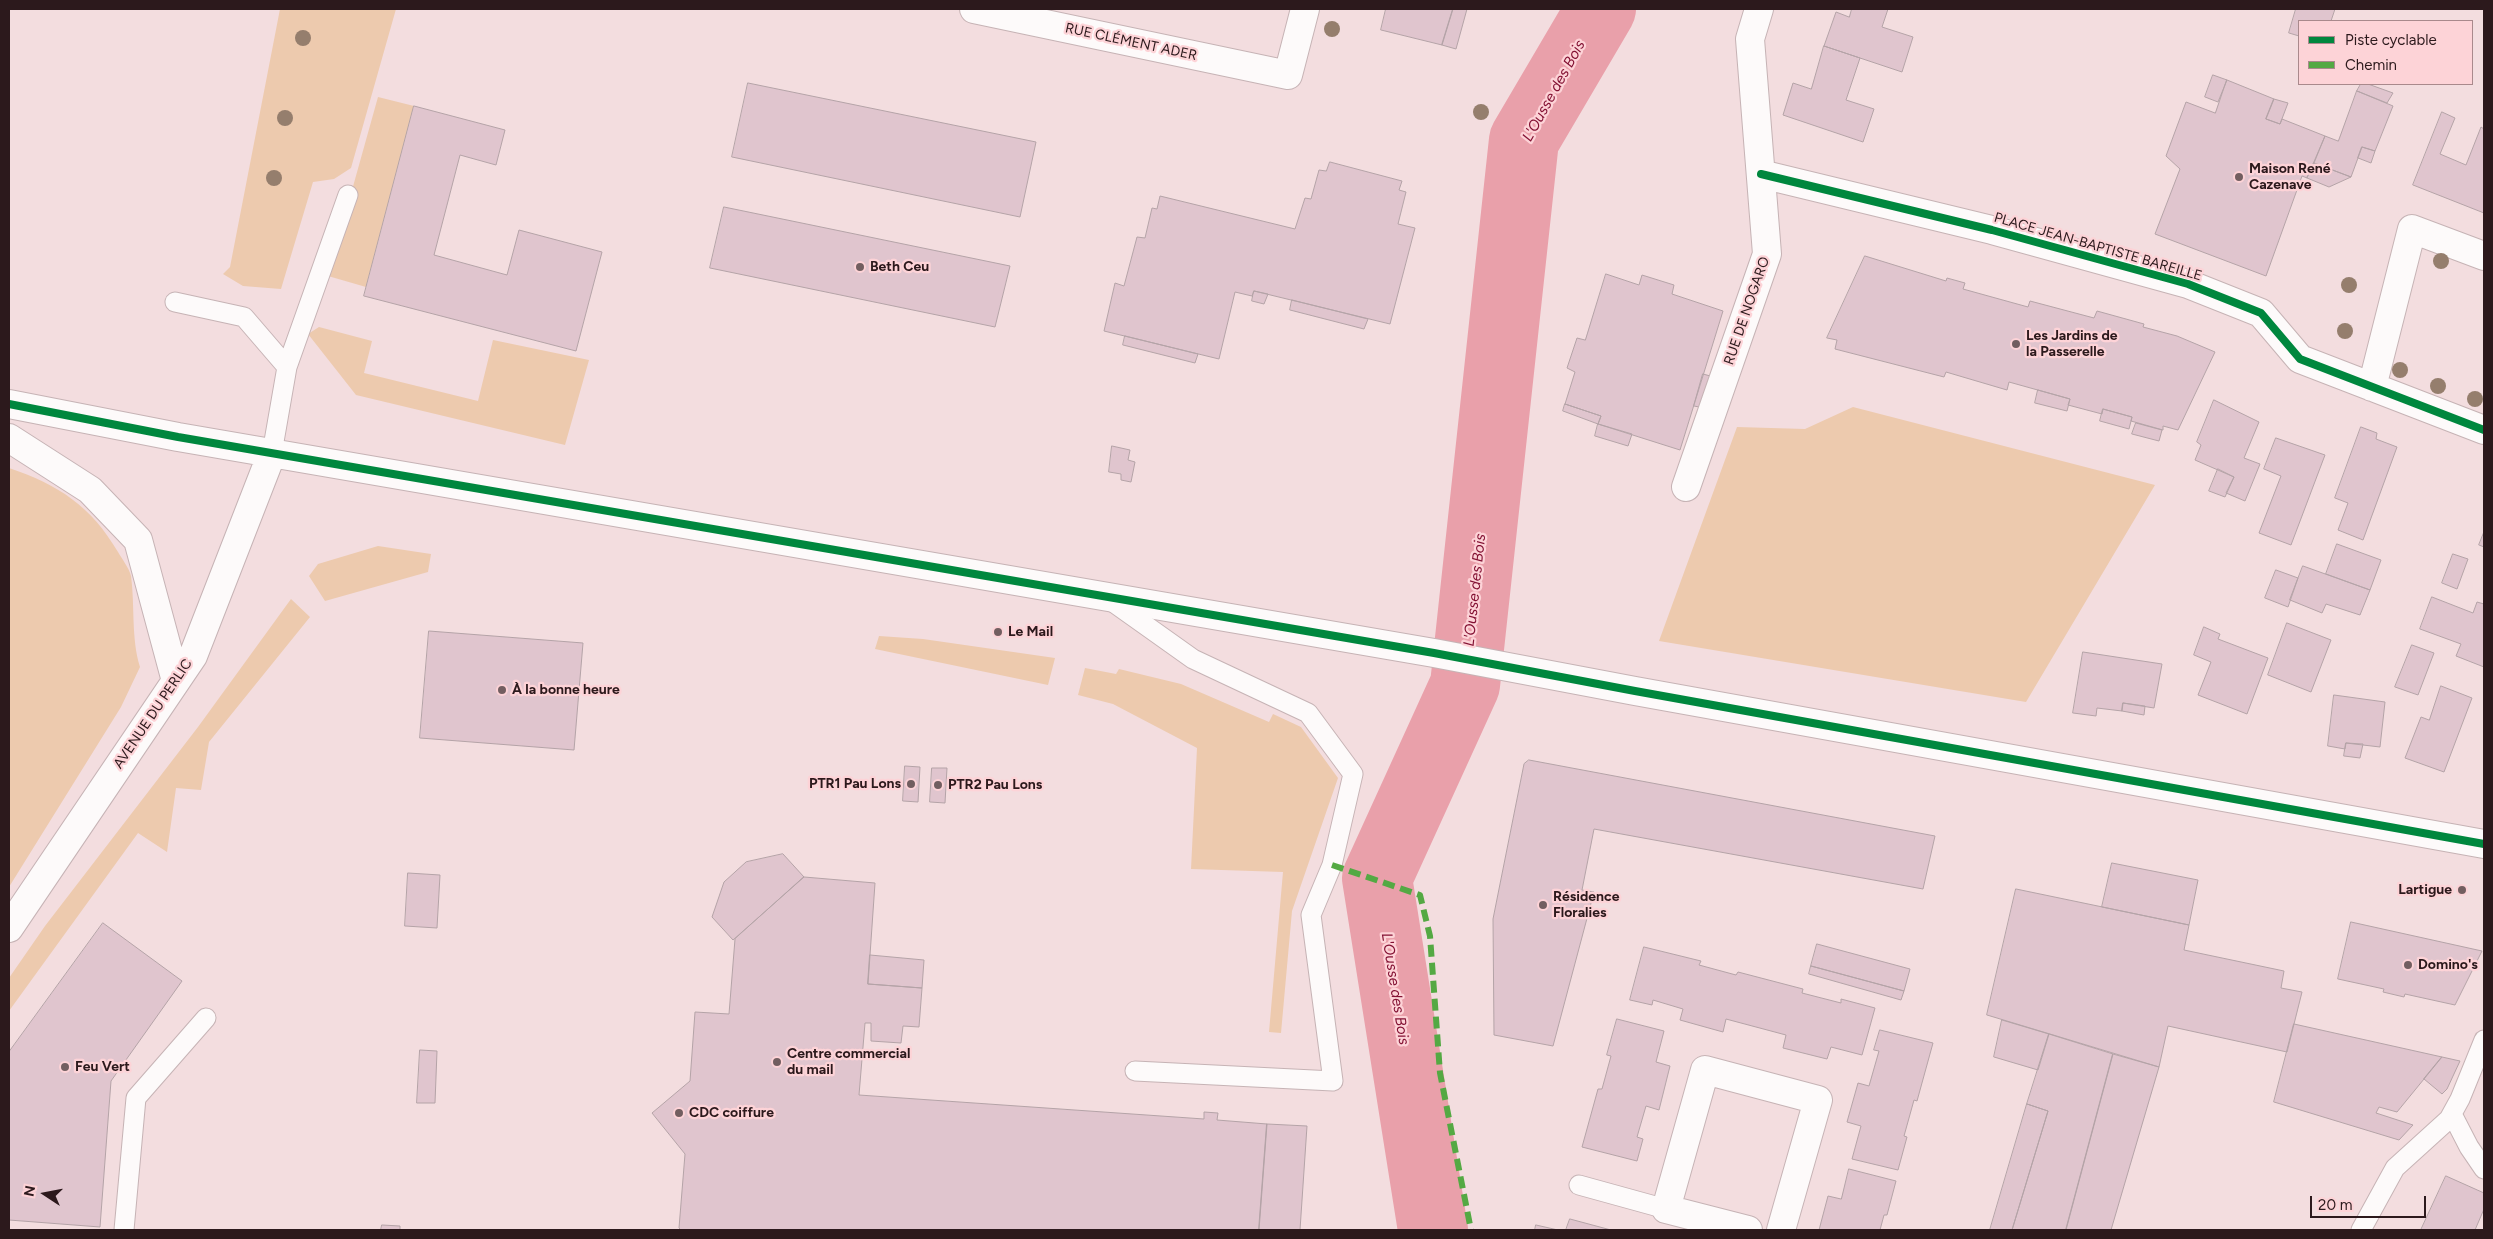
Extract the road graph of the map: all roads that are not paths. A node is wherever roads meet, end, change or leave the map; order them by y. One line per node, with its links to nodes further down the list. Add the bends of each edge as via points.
1 (974, 9): 2 (street, RUE CLÉMENT ADER, via 1288,75)
2 (1305, 9)
3 (1759, 9): 4 (street, RUE DE NOGARO, via 1750,39)
4 (1761, 174): 9 (street, PLACE JEAN-BAPTISTE BAREILLE, via 1992,230 2188,284 2261,313 2300,359); 14 (street, RUE DE NOGARO, via 1768,254)
5 (348, 195): 8 (lane)
6 (2484, 256): 9 (street, via 2412,229)
7 (175, 302): 8 (lane, via 244,317)
8 (287, 367): 13 (lane)
9 (2372, 387): 11 (street, PLACE JEAN-BAPTISTE BAREILLE)
10 (9, 404): 13 (street)
11 (2484, 430)
12 (9, 438): 16 (street, via 90,490 138,540)
13 (272, 453): 15 (street); 16 (street, AVENUE DU PERLIC, via 193,656)
14 (1686, 488)
15 (1101, 594): 17 (street); 21 (lane, via 1193,659 1308,713 1353,774 1332,865 1311,915 1333,1081)
16 (176, 680): 18 (street, AVENUE DU PERLIC)
17 (2484, 844)
18 (9, 928)
19 (206, 1018): 26 (lane, via 136,1098)
20 (2484, 1040): 22 (lane)
21 (1135, 1071)
22 (2452, 1114): 23 (lane); 29 (lane, via 2395,1168)
23 (2484, 1169)
24 (1579, 1185): 25 (lane)
25 (1666, 1209): 27 (street); 28 (street, via 1705,1070 1818,1100)
26 (124, 1230)
27 (1748, 1230)
28 (1781, 1230)
29 (2361, 1230)

